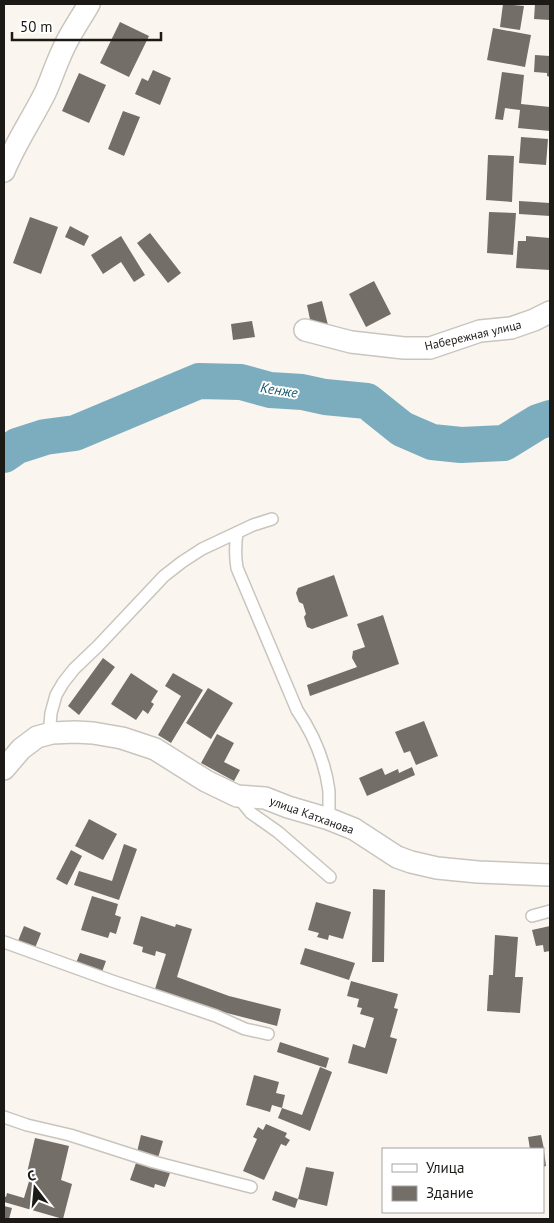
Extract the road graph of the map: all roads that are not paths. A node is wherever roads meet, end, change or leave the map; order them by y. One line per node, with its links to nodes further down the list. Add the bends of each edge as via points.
1 (90, 4): 2 (street, via 66,42 51,80)
2 (4, 171)
3 (550, 312): 4 (street, Набережная улица, via 511,328 480,331 430,348 351,342)
4 (305, 330)
5 (272, 519): 6 (lane)
6 (237, 533): 7 (lane, via 202,549 164,576 74,669 56,695 51,713); 10 (lane, via 237,568 322,761 329,794)
7 (52, 733): 8 (street, улица Катханова, via 37,737 21,749); 9 (street, улица Катханова, via 93,733 155,749)
8 (4, 769)
9 (237, 796): 10 (street, улица Катханова, via 265,798); 12 (lane, via 251,813)
10 (329, 819): 11 (street, улица Катханова, via 354,829 397,857 411,862 478,872)
11 (550, 875)
12 (330, 877)
13 (550, 911): 14 (lane)
14 (532, 916)
15 (4, 942): 16 (lane, via 245,1029)
16 (268, 1034)
17 (4, 1116): 18 (lane, via 154,1162)
18 (251, 1187)

